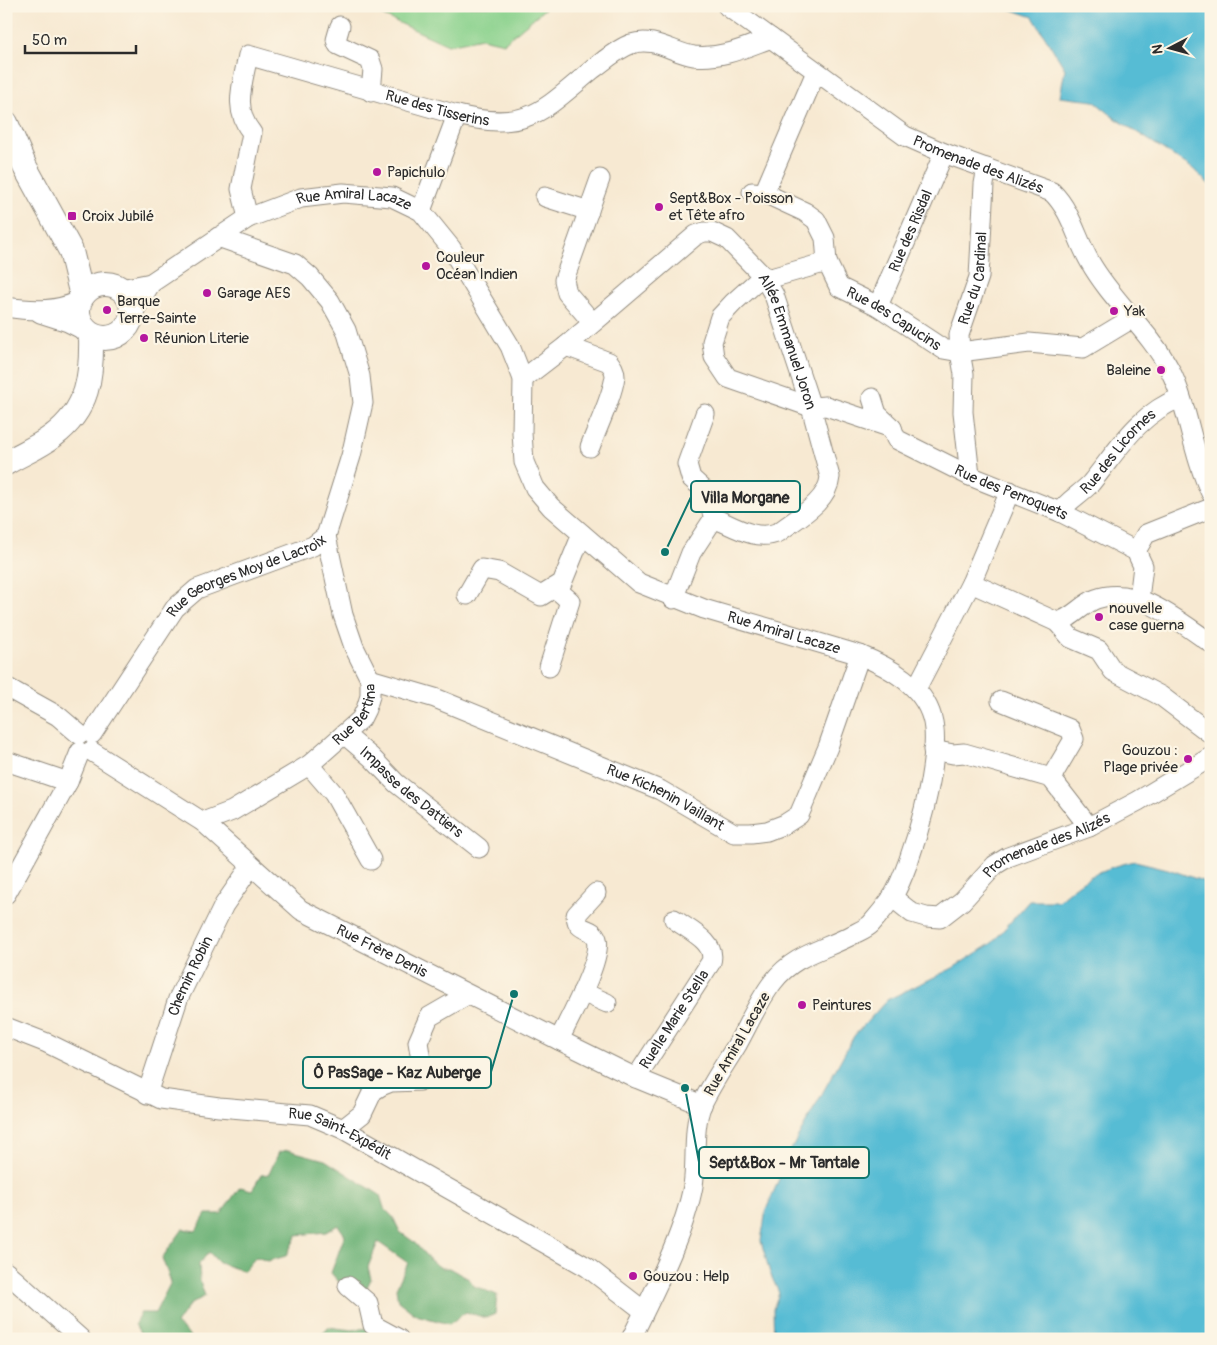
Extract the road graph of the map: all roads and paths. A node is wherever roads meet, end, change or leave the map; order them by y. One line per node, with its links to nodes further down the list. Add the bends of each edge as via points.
1 (727, 6): 3 (street, Promenade des Alizés)
2 (340, 26): 5 (street, via 336,40 338,46 370,60 373,69)
3 (771, 38): 4 (street, Promenade des Alizés); 6 (street, Rue des Tisserins, via 716,56 692,56 659,44 632,44 616,51 528,118 508,122)
4 (816, 72): 8 (street, Promenade des Alizés, via 905,136); 17 (street, Rue des Capucins, via 758,193 805,212 816,220 825,238)
5 (371, 92): 6 (street, Rue des Tisserins); 14 (street, Rue des Tisserins, via 248,55 240,102 242,122 252,133 240,190)
6 (457, 115): 12 (street)
7 (6, 124): 16 (main road, via 25,168)
8 (944, 153): 9 (street, Promenade des Alizés); 22 (street, Rue des Risdal)
9 (987, 168): 26 (street, Promenade des Alizés, via 1052,192 1062,202 1090,262); 30 (street, Rue du Cardinal, via 979,276 959,335)
10 (600, 179): 13 (street)
11 (545, 196): 13 (street)
12 (420, 210): 14 (street, Rue Amiral Lacaze, via 392,196 343,193 301,198); 31 (street, Rue Amiral Lacaze, via 466,271 510,346)
13 (589, 211): 27 (street, via 564,280 567,293)
14 (248, 218): 15 (street, Rue Amiral Lacaze)
15 (218, 237): 19 (street, Rue Amiral Lacaze); 46 (street, Rue Georges Moy de Lacroix, via 295,264 330,301 346,330 360,376 363,403 351,456)
16 (71, 251): 20 (main road); 21 (main road)
17 (827, 262): 18 (street, via 776,276); 22 (street, Rue des Capucins, via 838,287)
18 (763, 276): 27 (street, Allée Emmanuel Joron, via 727,239 720,234 704,232 696,235); 34 (street, Allée Emmanuel Joron, via 774,295); 34 (street, Rue des Perroquets, via 720,317 712,342 714,358 728,378)
19 (151, 283): 20 (street, Rue Amiral Lacaze); 25 (street, Rue Amiral Lacaze)
20 (113, 286): 21 (main road, via 92,287); 25 (main road, via 132,304)
21 (81, 298): 24 (street, via 66,307); 28 (main road, via 78,317)
22 (878, 306): 30 (street, Rue des Capucins, via 943,349)
23 (6, 308): 24 (street)
24 (36, 311): 28 (street)
25 (132, 314): 28 (main road, via 126,329)
26 (1131, 319): 30 (street, Rue des Capucins, via 1083,348 1029,343); 33 (street, Promenade des Alizés, via 1151,341 1170,370)
27 (592, 322): 29 (street, Allée Emmanuel Joron)
28 (96, 335): 38 (main road, via 84,398 70,420 53,436)
29 (566, 346): 31 (street, Allée Emmanuel Joron); 37 (street, via 608,362 615,375)
30 (960, 352): 39 (street, Rue du Cardinal)
31 (523, 379): 45 (street, Rue Amiral Lacaze, via 524,462 535,488)
32 (872, 398): 36 (street, Rue des Perroquets, via 878,414)
33 (1180, 398): 41 (street, Promenade des Alizés); 43 (street, Rue des Licornes, via 1161,405 1120,442 1090,483)
34 (812, 407): 36 (street, Rue des Perroquets, via 826,406); 44 (street, Allée Emmanuel Joron, via 830,477 830,485 823,497 772,536 758,536)
35 (705, 414): 44 (street, via 687,464 691,478 707,497)
36 (892, 428): 39 (street, Rue des Perroquets, via 896,439)
37 (590, 447)
38 (6, 464)
39 (970, 476): 40 (street, Rue des Perroquets)
40 (1010, 491): 43 (street, Rue des Perroquets); 48 (street)
41 (1211, 493)
42 (1211, 508): 47 (street, via 1146,534)
43 (1060, 512): 47 (street, Rue des Perroquets)
44 (714, 518): 51 (street, via 691,553)
45 (582, 534): 49 (street, via 562,583); 51 (street, Rue Amiral Lacaze, via 639,584)
46 (326, 536): 57 (street, Rue Bertina, via 343,615 354,648); 63 (street, Rue Georges Moy de Lacroix, via 313,546 197,590 175,608)
47 (1136, 551): 52 (street, via 1143,566)
48 (971, 583): 53 (street); 59 (street)
49 (555, 588): 50 (street, via 540,596 499,572 482,569); 56 (street, via 570,600)
50 (467, 595)
51 (673, 599): 55 (street, Rue Amiral Lacaze)
52 (1138, 599): 53 (street, via 1105,596); 54 (street)
53 (1057, 622): 62 (street, via 1071,638 1100,650 1113,671 1161,696)
54 (1211, 643)
55 (860, 655): 57 (street, Rue Kichenin Vaillant, via 828,747 799,815 767,831 751,833 734,833 660,790 542,741 435,698); 59 (street, Rue Amiral Lacaze, via 884,664)
56 (549, 666)
57 (370, 679): 61 (street, Rue Bertina, via 370,696 361,719)
58 (6, 687): 63 (street, Rue Frère Denis, via 58,716)
59 (916, 689): 64 (street, Rue Amiral Lacaze, via 932,718)
60 (1002, 701): 68 (street, via 1073,733 1074,739)
61 (344, 734): 67 (street, Rue Bertina); 72 (street, Impasse des Dattiers, via 396,783)
62 (1211, 734)
63 (86, 743): 69 (street, Rue Georges Moy de Lacroix); 70 (street, Rue Frère Denis)
64 (933, 750): 68 (street, via 964,753); 77 (street, Rue Amiral Lacaze, via 923,809)
65 (1211, 757): 71 (street, Promenade des Alizés)
66 (6, 761): 69 (street)
67 (309, 766): 70 (street, Rue Bertina, via 232,811); 73 (street, via 334,794)
68 (1051, 778): 71 (street)
69 (68, 782): 76 (street, Rue Georges Moy de Lacroix)
70 (203, 822): 74 (street, Rue Frère Denis)
71 (1090, 826): 77 (street, Promenade des Alizés, via 1008,857 995,865 962,901 940,918 912,913)
72 (479, 848)
73 (371, 860)
74 (251, 866): 80 (street, Rue Frère Denis, via 301,910); 85 (street, Chemin Robin, via 224,905 178,999)
75 (596, 893): 79 (street, via 576,915 576,923 592,932 598,946)
76 (6, 894)
77 (892, 897): 86 (street, Rue Amiral Lacaze, via 870,926 805,954 774,981)
78 (674, 919): 84 (street, Ruelle Marie Stella, via 711,947 713,955)
79 (582, 992): 81 (street); 83 (street)
80 (467, 995): 83 (street, Rue Frère Denis); 87 (street, via 429,1017 418,1042 424,1078 391,1082 373,1091 362,1114)
81 (607, 1003)
82 (6, 1027): 85 (street, Rue Saint-Expédit, via 47,1043)
83 (559, 1040): 84 (street, Rue Frère Denis)
84 (636, 1078): 86 (street, Rue Frère Denis)
85 (147, 1094): 87 (street, Rue Saint-Expédit, via 219,1107 310,1115)
86 (702, 1105): 90 (street, Rue Amiral Lacaze, via 693,1186 667,1260)
87 (343, 1129): 90 (street, Rue Saint-Expédit, via 588,1267)
88 (6, 1272): 91 (street)
89 (348, 1286): 92 (street, via 368,1303 373,1325)
90 (644, 1311): 93 (street, Rue Amiral Lacaze)
91 (81, 1339)
92 (399, 1339)
93 (631, 1339)

